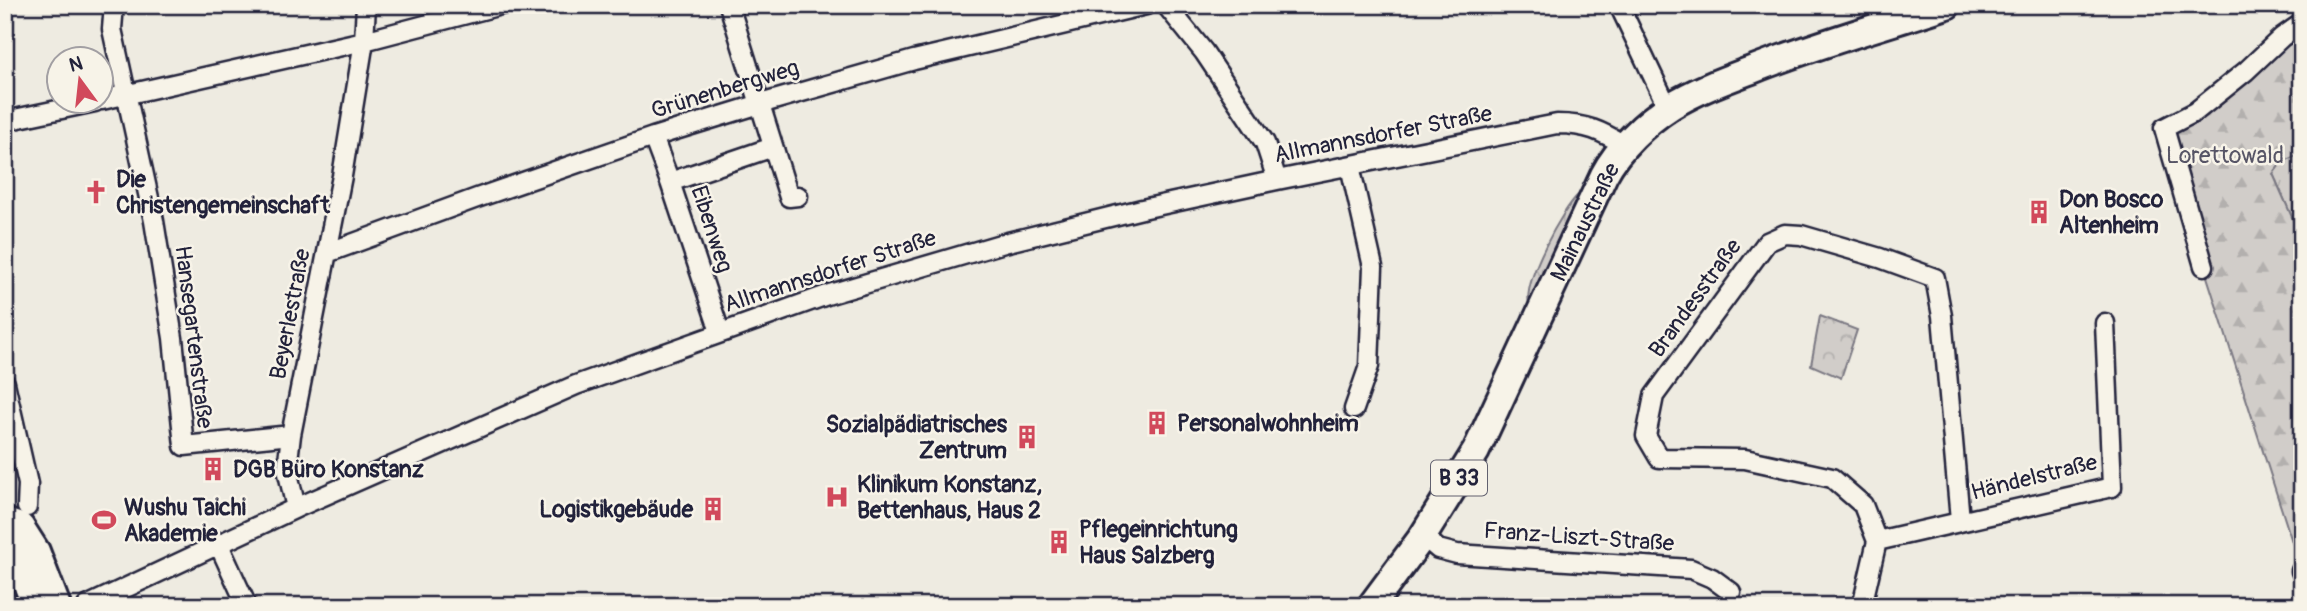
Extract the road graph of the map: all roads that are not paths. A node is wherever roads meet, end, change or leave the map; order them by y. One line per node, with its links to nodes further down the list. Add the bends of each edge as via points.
1 (114, 5): 12 (street, Hansegartenstraße, via 112,29)
2 (366, 5): 11 (street, Beyerlestraße)
3 (501, 5): 11 (street)
4 (729, 5): 14 (street)
5 (1146, 5): 14 (street, Grünenbergweg, via 914,60)
6 (1166, 5): 22 (street, via 1265,143)
7 (1619, 5): 15 (street)
8 (1947, 5): 9 (main road, Mainaustraße / B 33)
9 (1883, 15): 15 (main road, Mainaustraße / B 33, via 1714,84)
10 (2302, 23): 26 (street, via 2195,111 2164,128)
11 (364, 41): 12 (street); 25 (street, Beyerlestraße)
12 (127, 94): 13 (street); 31 (street, Hansegartenstraße, via 165,288 184,446)
13 (116, 97)
14 (761, 104): 18 (street, Grünenbergweg); 20 (street)
15 (1668, 108): 19 (main road, Mainaustraße / B 33)
16 (46, 112): 17 (street)
17 (5, 121)
18 (653, 137): 23 (street, Eibenweg); 25 (street, Grünenbergweg)
19 (1626, 146): 21 (street, Allmannsdorfer Straße, via 1595,128 1557,124); 36 (main road, Mainaustraße / B 33, via 1604,174 1476,451)
20 (773, 147): 23 (street); 24 (street, via 789,197)
21 (1350, 166): 22 (street, Allmannsdorfer Straße); 30 (street, via 1373,267 1369,366)
22 (1277, 180): 28 (street, Allmannsdorfer Straße, via 992,247)
23 (670, 182): 28 (street, Eibenweg)
24 (798, 196)
25 (327, 253): 31 (street, Beyerlestraße)
26 (2204, 266)
27 (2105, 323): 34 (street, Händelstraße, via 2112,487)
28 (720, 332): 33 (street, Allmannsdorfer Straße, via 576,385)
29 (5, 383): 32 (street, via 28,484)
30 (1354, 409)
31 (291, 435): 33 (street, Beyerlestraße, via 287,469)
32 (27, 507)
33 (296, 508): 38 (street, Allmannsdorfer Straße)
34 (1960, 520): 37 (street, Händelstraße); 37 (street, Brandesstraße, via 1935,278 1836,245 1785,234 1767,242 1654,396 1646,436 1659,458 1745,459 1832,478 1863,505)
35 (5, 521): 40 (main road, via 10,546); 41 (main road, via 22,526)
36 (1423, 536): 39 (street, Franz-Liszt-Straße, via 1438,549 1457,554 1691,569); 44 (main road, Mainaustraße / B 33)
37 (1877, 541): 45 (street)
38 (219, 545): 42 (street, Allmannsdorfer Straße); 43 (street)
39 (1731, 592)
40 (35, 606)
41 (58, 606)
42 (87, 606)
43 (247, 606)
44 (1371, 606)
45 (1862, 606)

